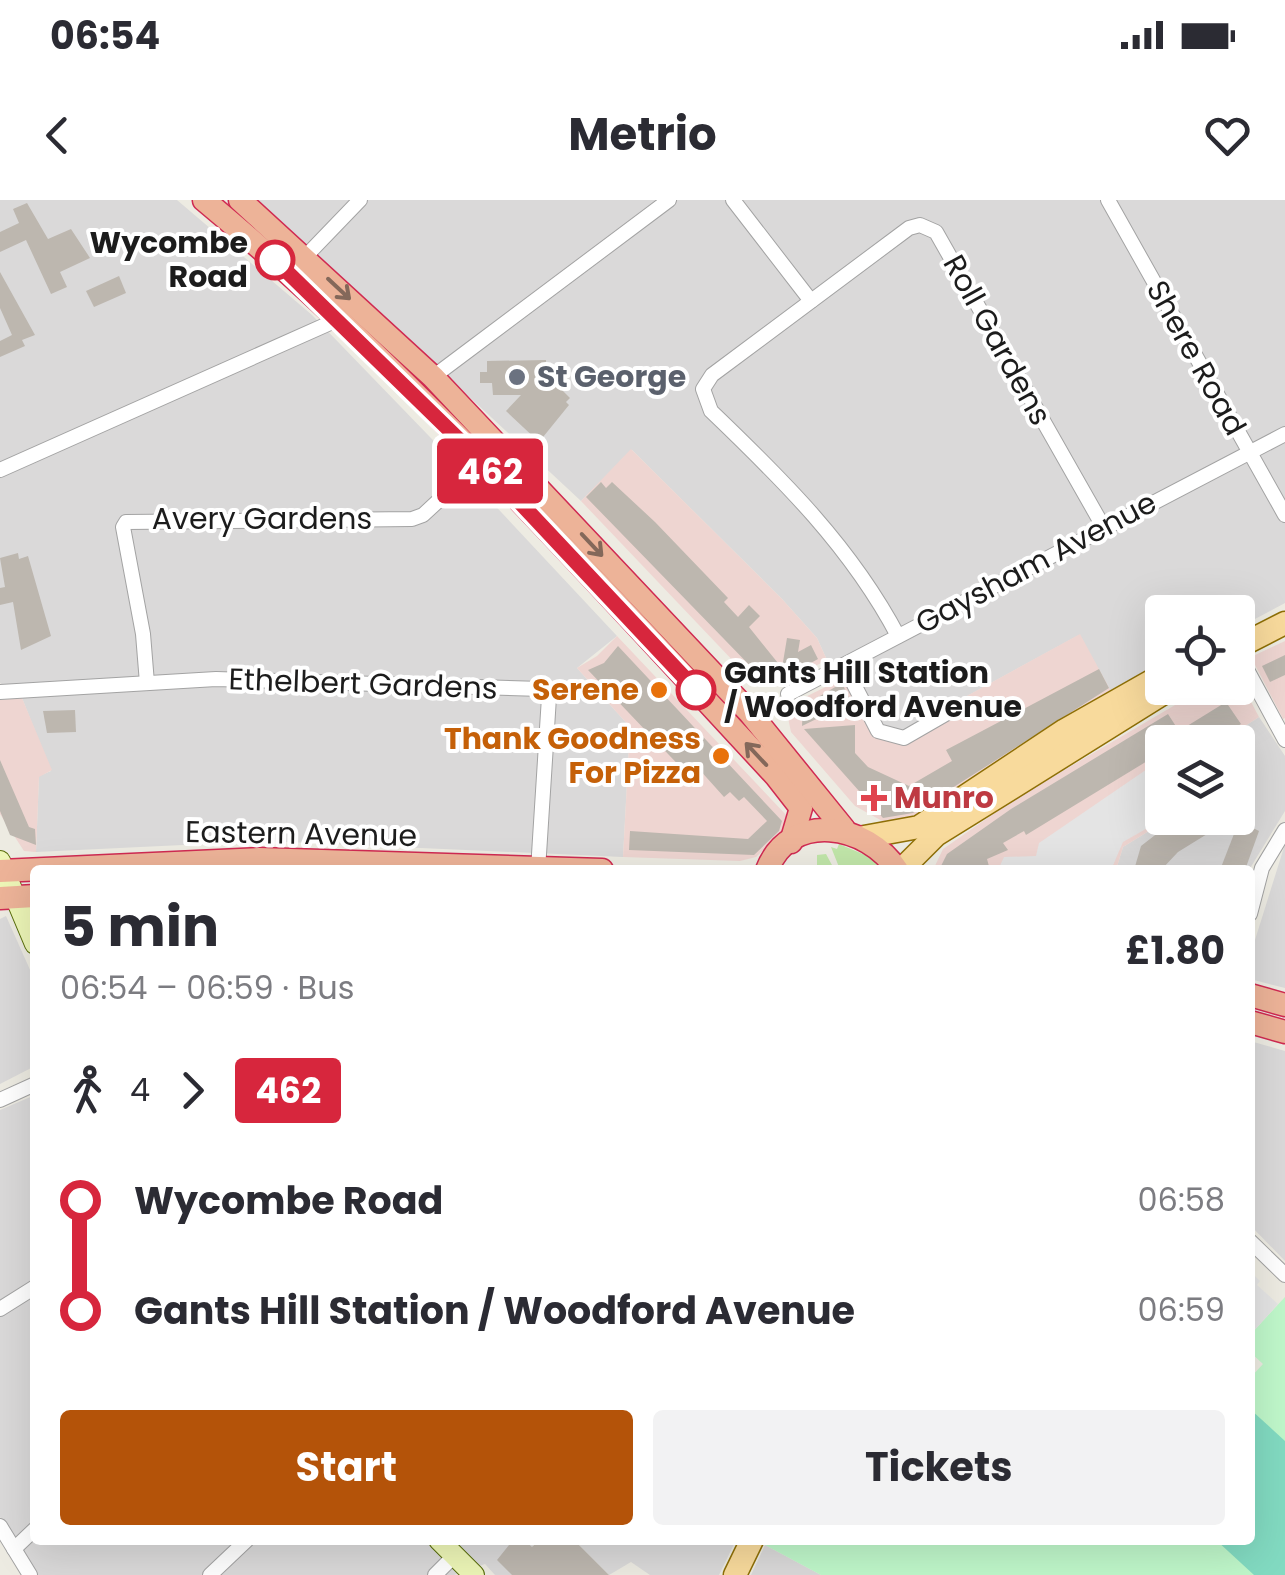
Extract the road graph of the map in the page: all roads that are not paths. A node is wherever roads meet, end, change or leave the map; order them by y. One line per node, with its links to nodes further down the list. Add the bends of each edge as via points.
1 (204, 200): 9 (highway)
2 (240, 200): 7 (highway)
3 (360, 200): 7 (street)
4 (669, 200): 10 (street)
5 (733, 200): 8 (street)
6 (1108, 200): 12 (street, Shere Road)
7 (305, 257): 10 (highway, one-way to 10)
8 (811, 301): 16 (street, Roll Gardens, via 909,228 936,232); 18 (street, Roll Gardens, via 712,375 703,396 829,530)
9 (338, 319): 13 (highway); 14 (street)
10 (433, 377): 30 (highway, one-way to 30, via 739,701)
11 (1285, 434): 12 (street, Gaysham Avenue)
12 (1248, 452): 15 (street, Shere Road); 16 (street, Gaysham Avenue)
13 (481, 461): 22 (street, Avery Gardens, via 412,520 126,522); 31 (highway, one-way to 13, via 801,816 798,801)
14 (0, 470)
15 (1285, 515)
16 (1104, 528): 18 (street, Gaysham Avenue)
17 (1285, 623): 19 (main road)
18 (898, 636): 20 (street, Gaysham Avenue)
19 (1255, 640)
20 (844, 665): 25 (street, Gaysham Avenue); 27 (street, via 878,731 904,738)
21 (1255, 683): 28 (street)
22 (147, 684): 24 (street, Ethelbert Gardens); 34 (street, Ethelbert Gardens, via 216,679 542,689 549,696)
23 (1145, 685): 30 (main road, via 928,822 909,831)
24 (0, 692)
25 (788, 694)
26 (1145, 705): 37 (main road, via 936,835)
27 (956, 708)
28 (1285, 740)
29 (1285, 830): 39 (street)
30 (854, 833): 31 (highway, via 822,828); 36 (highway)
31 (792, 842): 35 (highway)
32 (196, 865): 33 (highway, Eastern Avenue, via 259,859)
33 (411, 865)
34 (538, 865)
35 (766, 865)
36 (893, 865)
37 (904, 865)
38 (8, 883): 40 (main road)
39 (1255, 895)
40 (30, 933)
41 (1255, 996): 42 (highway)
42 (1285, 1005)
43 (1255, 1023): 44 (highway)
44 (1285, 1032)
45 (30, 1086): 46 (street)
46 (0, 1100)
47 (1255, 1246): 48 (street)
48 (1285, 1275)
49 (30, 1290): 50 (street)
50 (0, 1309)
51 (0, 1526): 56 (street)
52 (30, 1534): 56 (street)
53 (242, 1545): 59 (street)
54 (444, 1545): 57 (main road)
55 (743, 1545): 62 (main road)
56 (14, 1549): 58 (street)
57 (455, 1555): 60 (street); 61 (main road)
58 (30, 1575)
59 (210, 1575)
60 (435, 1575)
61 (474, 1575)
62 (735, 1575)

